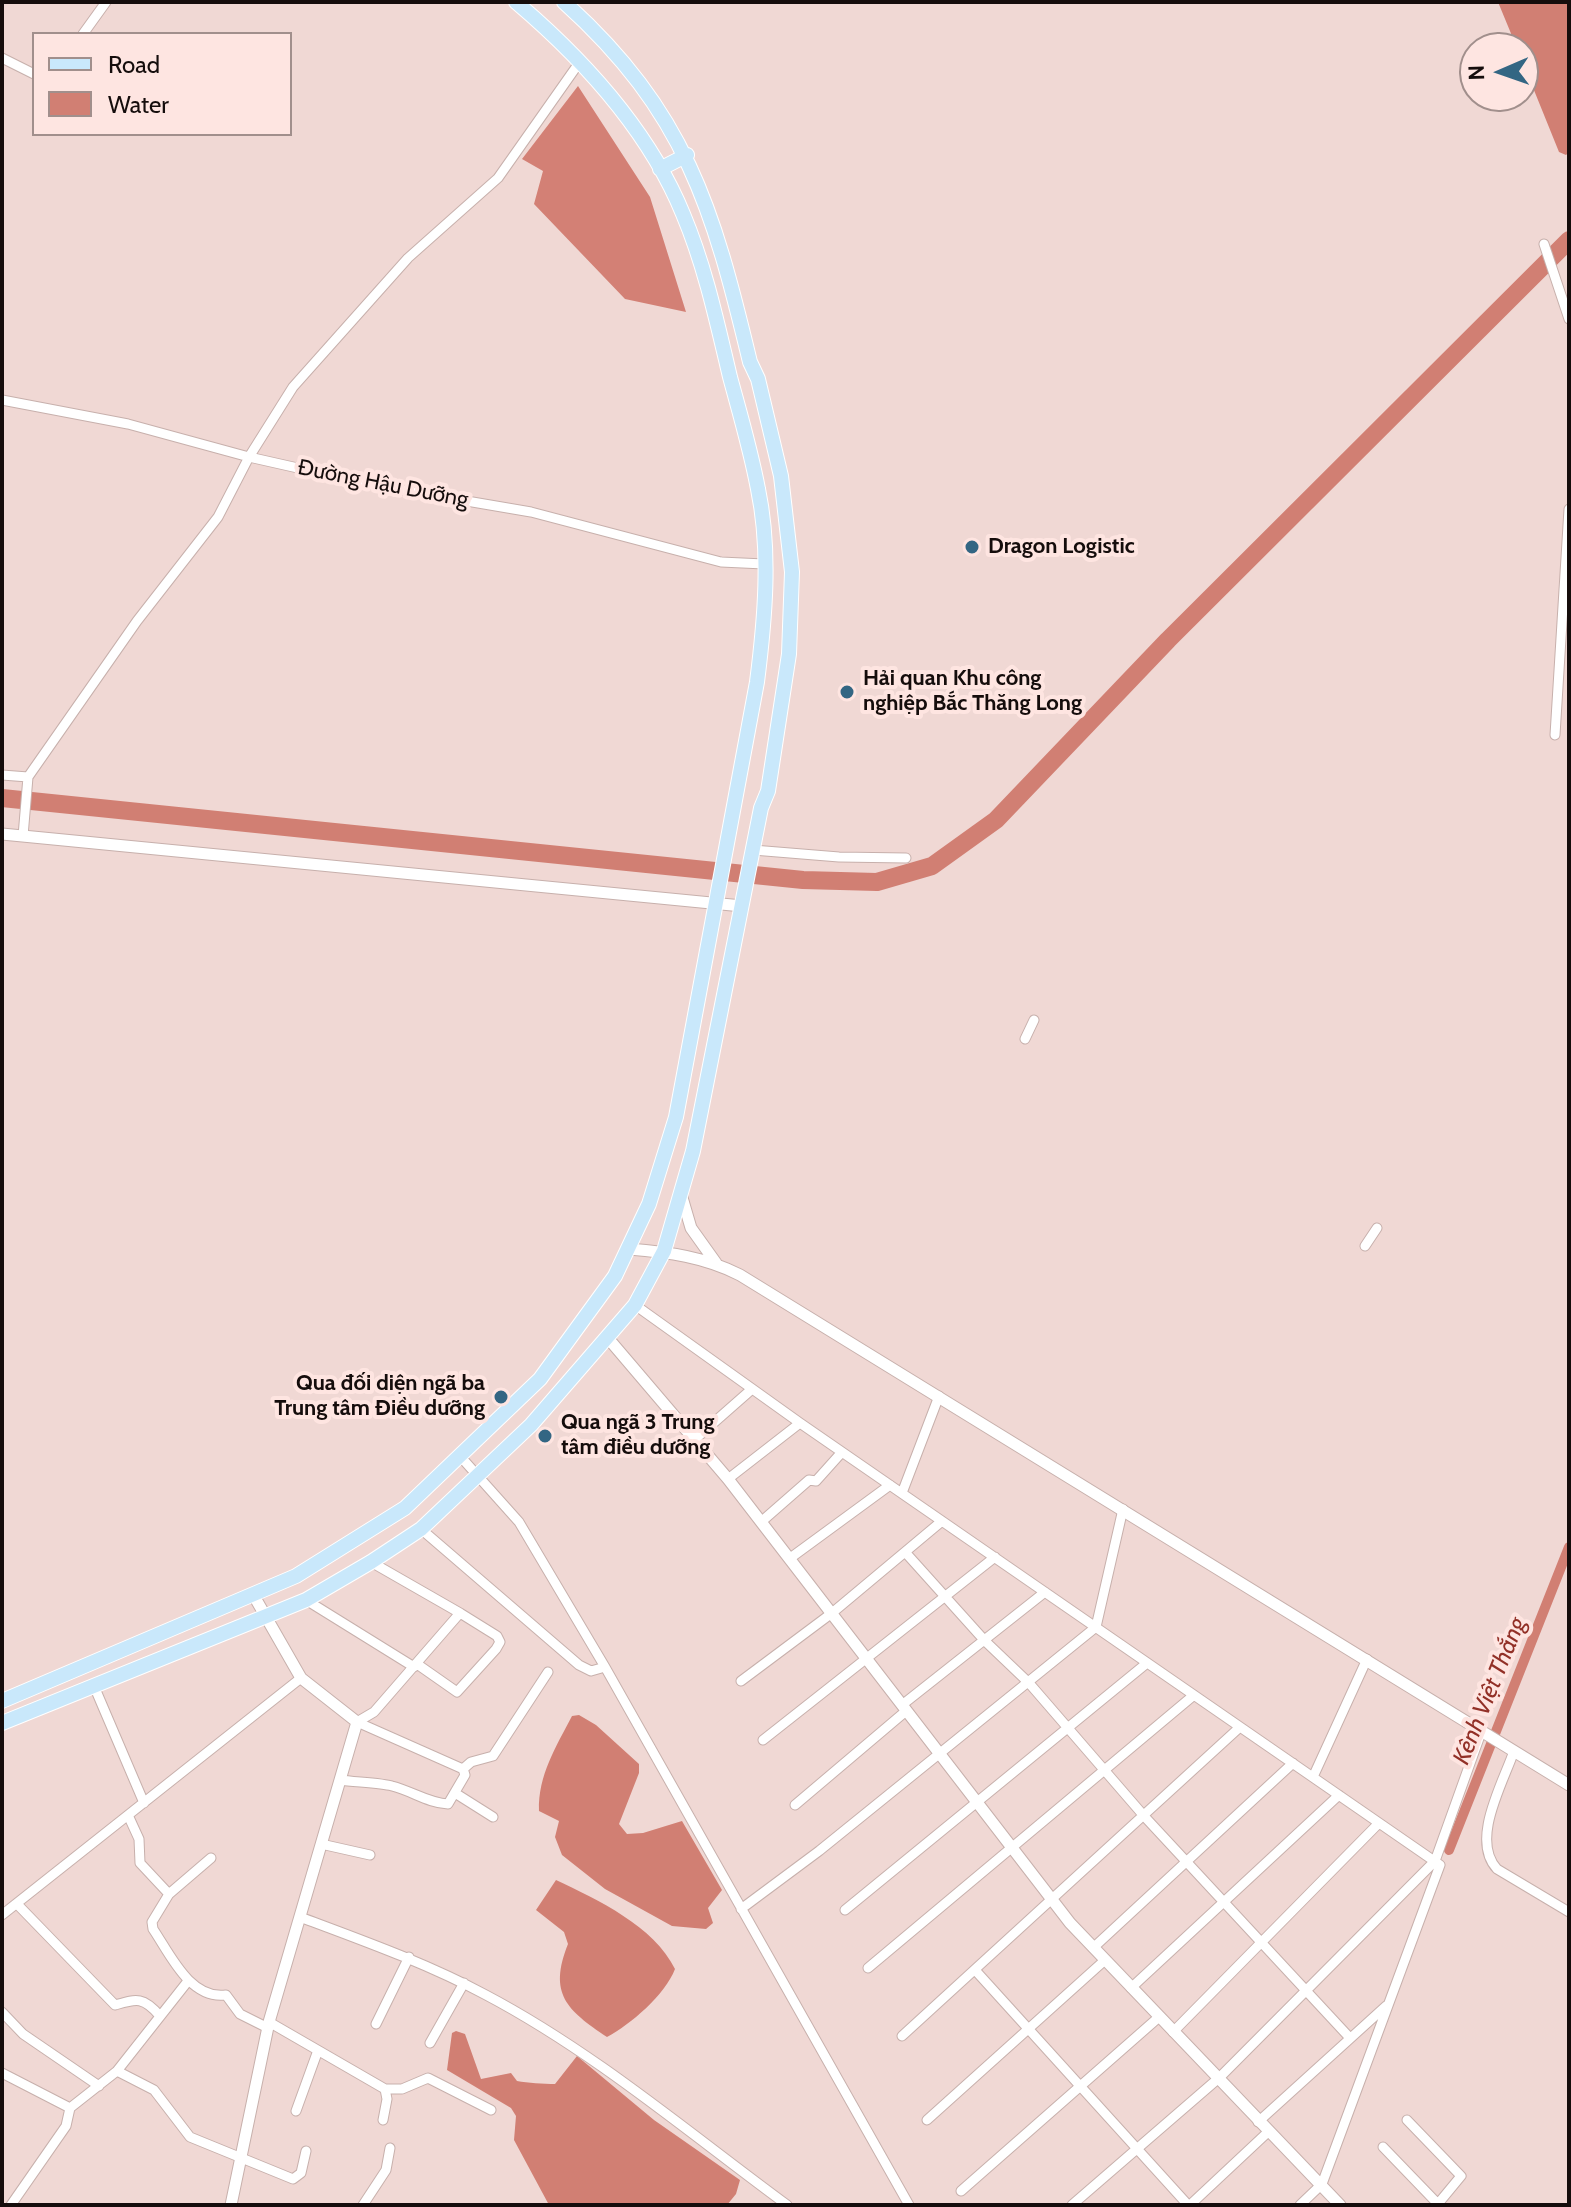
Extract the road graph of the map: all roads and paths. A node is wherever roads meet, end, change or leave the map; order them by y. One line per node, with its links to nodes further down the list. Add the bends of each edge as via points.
1 (106, 2): 5 (street)
2 (516, 2): 7 (main road, via 561,40)
3 (552, 2): 9 (main road)
4 (564, 2): 9 (main road, via 632,73)
5 (84, 32)
6 (2, 58): 8 (street)
7 (579, 63): 11 (main road, via 630,123); 17 (street, via 498,178 408,258 324,350 293,387)
8 (32, 73)
9 (660, 115): 10 (main road)
10 (687, 155): 11 (main road); 12 (main road)
11 (660, 169): 13 (main road)
12 (696, 177): 13 (main road); 25 (main road, via 758,379 781,476 792,572 789,654 768,791)
13 (670, 189): 19 (main road, via 705,276 755,475)
14 (1544, 244): 15 (street)
15 (1569, 319)
16 (2, 400): 17 (street, Đường Hậu Dưỡng, via 128,424)
17 (249, 457): 19 (street, Đường Hậu Dưỡng, via 531,512 721,562); 22 (street, via 218,517 137,621)
18 (1569, 509): 20 (street)
19 (764, 564): 27 (main road, via 765,615 757,682)
20 (1555, 735)
21 (2, 775): 22 (street)
22 (28, 777): 24 (street)
23 (2, 834): 24 (street)
24 (23, 836): 27 (street)
25 (751, 855): 26 (street); 28 (main road)
26 (906, 858)
27 (717, 902): 28 (street); 34 (main road, via 676,1117 662,1170)
28 (742, 906): 31 (main road)
29 (1034, 1020): 30 (street)
30 (1025, 1039)
31 (681, 1193): 35 (main road); 36 (street, via 691,1228)
32 (1377, 1228): 33 (street)
33 (1365, 1246)
34 (629, 1249): 35 (street); 44 (main road, via 540,1379)
35 (664, 1251): 36 (street); 37 (main road)
36 (717, 1263): 40 (street)
37 (635, 1305): 38 (main road); 39 (street)
38 (607, 1337): 42 (street); 45 (main road)
39 (752, 1389): 41 (street); 42 (street)
40 (939, 1396): 48 (street); 49 (street)
41 (800, 1423): 43 (street); 46 (street)
42 (694, 1440): 46 (street)
43 (842, 1452): 47 (street); 51 (street, via 816,1481 809,1480)
44 (460, 1456): 45 (street); 58 (main road, via 405,1508 321,1562)
45 (479, 1476): 52 (main road); 70 (street, via 519,1522)
46 (728, 1479): 51 (street)
47 (890, 1485): 48 (street); 55 (street)
48 (902, 1493): 50 (street)
49 (1123, 1509): 64 (street); 67 (street)
50 (942, 1521): 53 (street); 54 (street)
51 (761, 1522): 55 (street)
52 (421, 1529): 56 (main road); 70 (street, via 583,1668)
53 (905, 1552): 59 (street); 62 (street)
54 (995, 1557): 57 (street); 59 (street)
55 (789, 1559): 62 (street)
56 (371, 1562): 60 (main road); 61 (street)
57 (1045, 1592): 64 (street); 65 (street)
58 (254, 1596): 63 (street); 77 (main road)
59 (944, 1597): 65 (street); 66 (street)
60 (306, 1600): 63 (main road); 69 (street)
61 (460, 1613): 69 (street); 69 (street, via 497,1636 496,1649 457,1692)
62 (832, 1613): 66 (street); 73 (street)
63 (266, 1617): 72 (street); 75 (main road)
64 (1096, 1627): 68 (street); 74 (street)
65 (985, 1641): 74 (street); 78 (street)
66 (865, 1657): 78 (street); 84 (street)
67 (1367, 1659): 83 (street); 90 (street)
68 (1147, 1663): 76 (street); 81 (street)
69 (415, 1665): 79 (street, via 370,1716)
70 (605, 1667): 112 (street)
71 (548, 1672): 89 (street, via 493,1756)
72 (301, 1678): 79 (street); 96 (street)
73 (741, 1681)
74 (1029, 1683): 81 (street); 86 (street)
75 (94, 1686): 80 (main road); 96 (street)
76 (1194, 1695): 82 (street); 88 (street)
77 (2, 1701)
78 (904, 1708): 86 (street); 97 (street)
79 (357, 1722): 89 (street); 91 (street)
80 (2, 1723)
81 (1068, 1726): 88 (street); 95 (street)
82 (1240, 1727): 87 (street); 99 (street)
83 (1482, 1730): 85 (street); 107 (street)
84 (763, 1740)
85 (1513, 1751): 92 (street); 114 (street, via 1485,1837 1489,1859)
86 (940, 1754): 95 (street); 112 (street)
87 (1293, 1763): 90 (street); 106 (street)
88 (1105, 1768): 99 (street); 103 (street)
89 (463, 1769): 93 (street)
90 (1313, 1777): 94 (street)
91 (340, 1780): 93 (street, via 389,1785 443,1804 450,1804); 102 (street)
92 (1569, 1785)
93 (455, 1793): 100 (street)
94 (1339, 1795): 101 (street); 110 (street)
95 (976, 1800): 103 (street); 113 (street)
96 (144, 1803): 98 (street)
97 (795, 1805)
98 (128, 1815): 108 (street, via 139,1839 140,1863); 111 (street)
99 (1144, 1816): 106 (street); 109 (street)
100 (493, 1817)
101 (1379, 1823): 107 (street); 117 (street)
102 (321, 1844): 104 (street); 116 (street)
103 (1012, 1848): 109 (street); 121 (street)
104 (370, 1855)
105 (211, 1858): 108 (street)
106 (1189, 1860): 110 (street); 118 (street)
107 (1435, 1861): 126 (street); 127 (street, via 1440,1865)
108 (169, 1894): 123 (street, via 153,1929)
109 (1052, 1900): 118 (street); 122 (street)
110 (1225, 1900): 117 (street); 125 (street)
111 (17, 1904): 115 (street); 129 (street, via 115,2005 138,2000)
112 (741, 1909): 164 (street)
113 (845, 1910)
114 (1569, 1912)
115 (2, 1915)
116 (300, 1917): 119 (street); 132 (street)
117 (1263, 1942): 126 (street); 134 (street)
118 (1093, 1948): 120 (street)
119 (409, 1957): 124 (street); 131 (street)
120 (1105, 1960): 125 (street); 133 (street)
121 (868, 1968)
122 (975, 1970): 133 (street); 135 (street)
123 (188, 1981): 129 (street); 132 (street, via 214,1997 226,1995 240,2014)
124 (464, 1983): 137 (street); 163 (street, via 607,2071)
125 (1131, 1988): 130 (street)
126 (1306, 1990): 136 (street); 141 (street)
127 (1388, 2004): 136 (street); 158 (street)
128 (2, 2012): 142 (street, via 23,2034)
129 (160, 2016): 139 (street)
130 (1159, 2017): 134 (street); 143 (street)
131 (376, 2024)
132 (269, 2025): 138 (street); 157 (street)
133 (1029, 2029): 143 (street); 149 (street)
134 (1173, 2032): 141 (street)
135 (902, 2036)
136 (1350, 2038): 151 (street)
137 (430, 2043)
138 (317, 2053): 144 (street); 147 (street)
139 (117, 2071): 142 (street); 157 (street, via 154,2090 190,2137)
140 (2, 2073): 145 (street)
141 (1220, 2077): 151 (street); 155 (street)
142 (99, 2086): 145 (street)
143 (1080, 2086): 155 (street); 159 (street)
144 (385, 2089): 146 (street, via 437,2079); 148 (street)
145 (70, 2108): 160 (street, via 66,2126)
146 (491, 2110)
147 (296, 2111)
148 (383, 2120)
149 (927, 2120)
150 (1407, 2120): 169 (street, via 1461,2176)
151 (1258, 2122): 152 (street)
152 (1268, 2132): 158 (street); 166 (street)
153 (1383, 2147): 169 (street)
154 (390, 2148): 162 (street, via 386,2170)
155 (1137, 2150): 165 (street); 166 (street)
156 (306, 2151): 157 (street, via 301,2173 293,2179)
157 (241, 2158): 161 (street)
158 (1322, 2184): 167 (street); 168 (street)
159 (961, 2191)
160 (11, 2205)
161 (231, 2205)
162 (363, 2205)
163 (787, 2205)
164 (909, 2205)
165 (1072, 2205)
166 (1189, 2205)
167 (1300, 2205)
168 (1340, 2205)
169 (1437, 2205)

